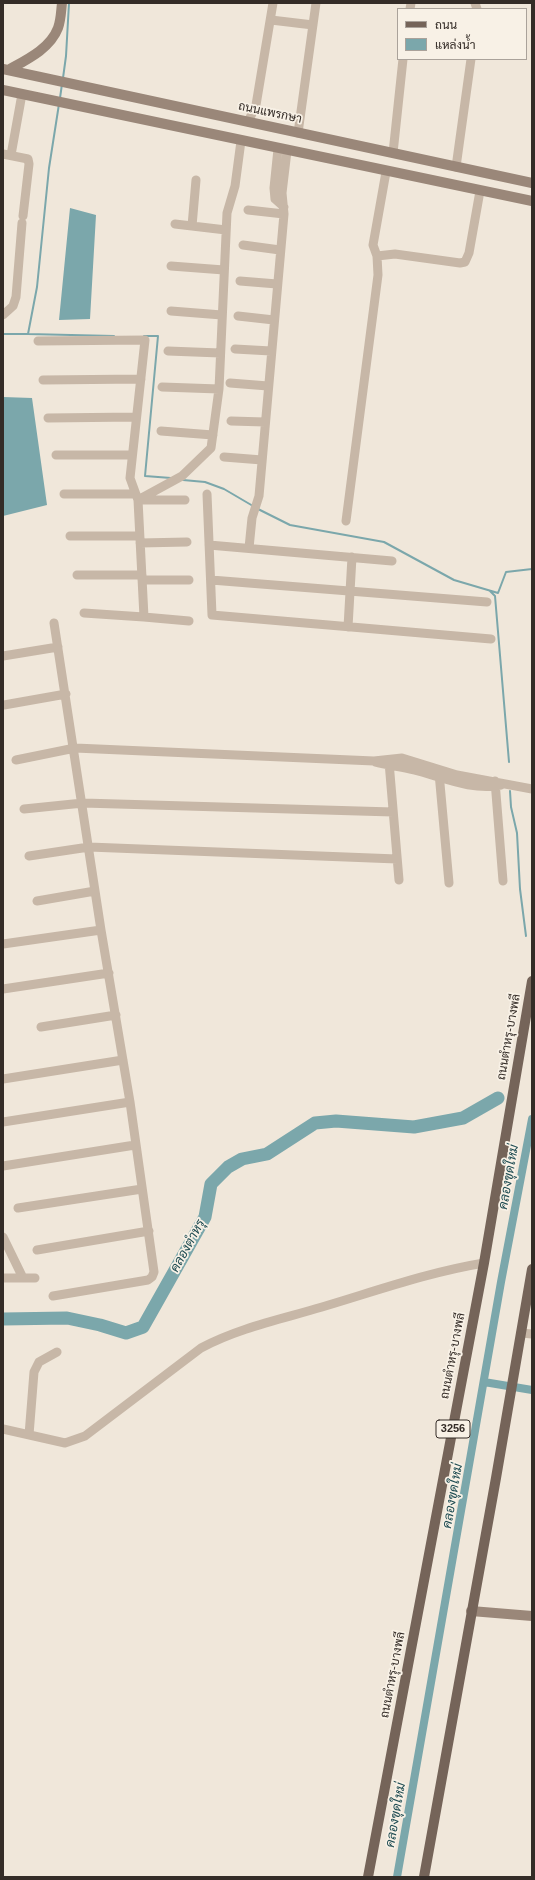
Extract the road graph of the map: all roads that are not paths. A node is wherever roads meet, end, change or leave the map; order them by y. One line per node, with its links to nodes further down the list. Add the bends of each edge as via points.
1 (62, 3): 8 (main road, via 58,28 54,36 36,54)
2 (273, 3): 4 (street)
3 (316, 3): 5 (street)
4 (271, 20): 5 (street); 11 (street, via 256,105)
5 (313, 25): 12 (street)
6 (404, 60): 15 (street)
7 (471, 60): 17 (street)
8 (5, 70): 11 (main road, ถนนแพรกษา)
9 (3, 90): 10 (main road)
10 (22, 94): 13 (main road); 16 (street)
11 (248, 122): 12 (main road, ถนนแพรกษา)
12 (298, 133): 15 (main road, ถนนแพรกษา)
13 (241, 140): 14 (main road); 27 (street)
14 (282, 150): 18 (main road); 24 (street)
15 (393, 153): 17 (main road, ถนนแพรกษา)
16 (7, 155): 36 (street, via 28,159 29,164 16,297 13,306)
17 (456, 167): 20 (main road, ถนนแพรกษา)
18 (386, 172): 21 (main road); 30 (street, via 374,245)
19 (196, 180): 26 (street)
20 (532, 183)
21 (480, 191): 22 (main road); 30 (street, via 469,253 465,262 395,254)
22 (532, 201)
23 (248, 210): 24 (street)
24 (284, 211): 29 (street)
25 (175, 224): 26 (street)
26 (192, 226): 27 (street)
27 (226, 230): 32 (street)
28 (243, 245): 29 (street)
29 (280, 250): 34 (street)
30 (377, 256): 65 (street, via 378,275)
31 (171, 266): 32 (street)
32 (224, 270): 37 (street)
33 (240, 281): 34 (street)
34 (277, 284): 39 (street)
35 (171, 311): 37 (street)
36 (3, 314)
37 (222, 315): 44 (street)
38 (238, 316): 39 (street)
39 (274, 320): 43 (street)
40 (38, 341): 45 (street, via 145,340)
41 (235, 349): 43 (street)
42 (168, 351): 44 (street)
43 (271, 351): 48 (street)
44 (220, 353): 50 (street)
45 (140, 379): 46 (street); 51 (street)
46 (43, 380)
47 (230, 383): 48 (street)
48 (268, 386): 54 (street)
49 (162, 387): 50 (street)
50 (219, 389): 56 (street)
51 (136, 417): 52 (street); 58 (street)
52 (48, 418)
53 (231, 421): 54 (street)
54 (265, 422): 60 (street)
55 (161, 431): 56 (street)
56 (213, 435): 63 (street, via 211,448 182,476 164,487)
57 (56, 455): 58 (street)
58 (132, 455): 63 (street, via 130,478)
59 (224, 457): 60 (street)
60 (262, 460): 70 (street, via 259,496 252,518)
61 (64, 494): 63 (street)
62 (208, 494): 69 (street)
63 (136, 497): 64 (street); 67 (street)
64 (185, 500)
65 (346, 521)
66 (70, 536): 67 (street)
67 (140, 539): 68 (street); 74 (street)
68 (187, 542)
69 (209, 545): 70 (street); 76 (street)
70 (249, 548): 71 (street)
71 (352, 557): 72 (street); 77 (street)
72 (392, 561)
73 (78, 576): 74 (street)
74 (142, 577): 75 (street); 80 (street)
75 (189, 580)
76 (211, 580): 77 (street); 83 (street, via 212,615)
77 (350, 591): 78 (street); 83 (street)
78 (487, 602)
79 (84, 613): 80 (street)
80 (144, 617): 81 (street)
81 (189, 621)
82 (54, 622): 85 (street)
83 (348, 627): 84 (street)
84 (490, 639)
85 (58, 647): 86 (street); 87 (street)
86 (3, 656)
87 (66, 694): 88 (street); 89 (street)
88 (4, 705)
89 (75, 748): 90 (street); 91 (street); 95 (street)
90 (16, 760)
91 (389, 762): 92 (street, via 414,770); 97 (street)
92 (439, 773): 93 (street, via 467,784); 103 (street)
93 (495, 784): 94 (street); 102 (street)
94 (532, 789)
95 (83, 803): 96 (street); 97 (street); 98 (street)
96 (24, 810)
97 (393, 812): 100 (street)
98 (89, 847): 99 (street); 100 (street); 104 (street)
99 (28, 856)
100 (397, 859): 101 (street)
101 (399, 880)
102 (503, 881)
103 (450, 883)
104 (95, 891): 105 (street); 106 (street)
105 (37, 901)
106 (101, 930): 107 (street); 108 (street)
107 (3, 944)
108 (109, 973): 110 (street); 111 (street)
109 (532, 981): 125 (main road, ถนนตำหรุ-บางพลี / 3256)
110 (3, 989)
111 (116, 1015): 112 (street); 113 (street)
112 (41, 1027)
113 (123, 1060): 114 (street); 115 (street)
114 (3, 1080)
115 (130, 1102): 116 (street); 117 (street)
116 (3, 1122)
117 (135, 1145): 118 (street); 119 (street)
118 (3, 1166)
119 (142, 1189): 120 (street); 121 (street)
120 (18, 1208)
121 (149, 1231): 124 (street); 130 (street, via 154,1272 148,1280)
122 (3, 1237): 123 (street)
123 (6, 1249): 128 (street)
124 (37, 1250)
125 (484, 1263): 135 (street, via 417,1279 214,1341 201,1348 85,1436 64,1443); 138 (main road, ถนนตำหรุ-บางพลี / 3256)
126 (532, 1269): 131 (main road)
127 (3, 1278): 128 (street)
128 (23, 1278): 129 (street)
129 (34, 1278)
130 (53, 1296)
131 (521, 1333): 132 (street); 136 (main road)
132 (532, 1334)
133 (57, 1352): 135 (street, via 36,1365)
134 (3, 1429): 135 (street)
135 (29, 1435)
136 (471, 1611): 137 (main road); 139 (main road)
137 (532, 1616)
138 (368, 1877)
139 (424, 1877)

